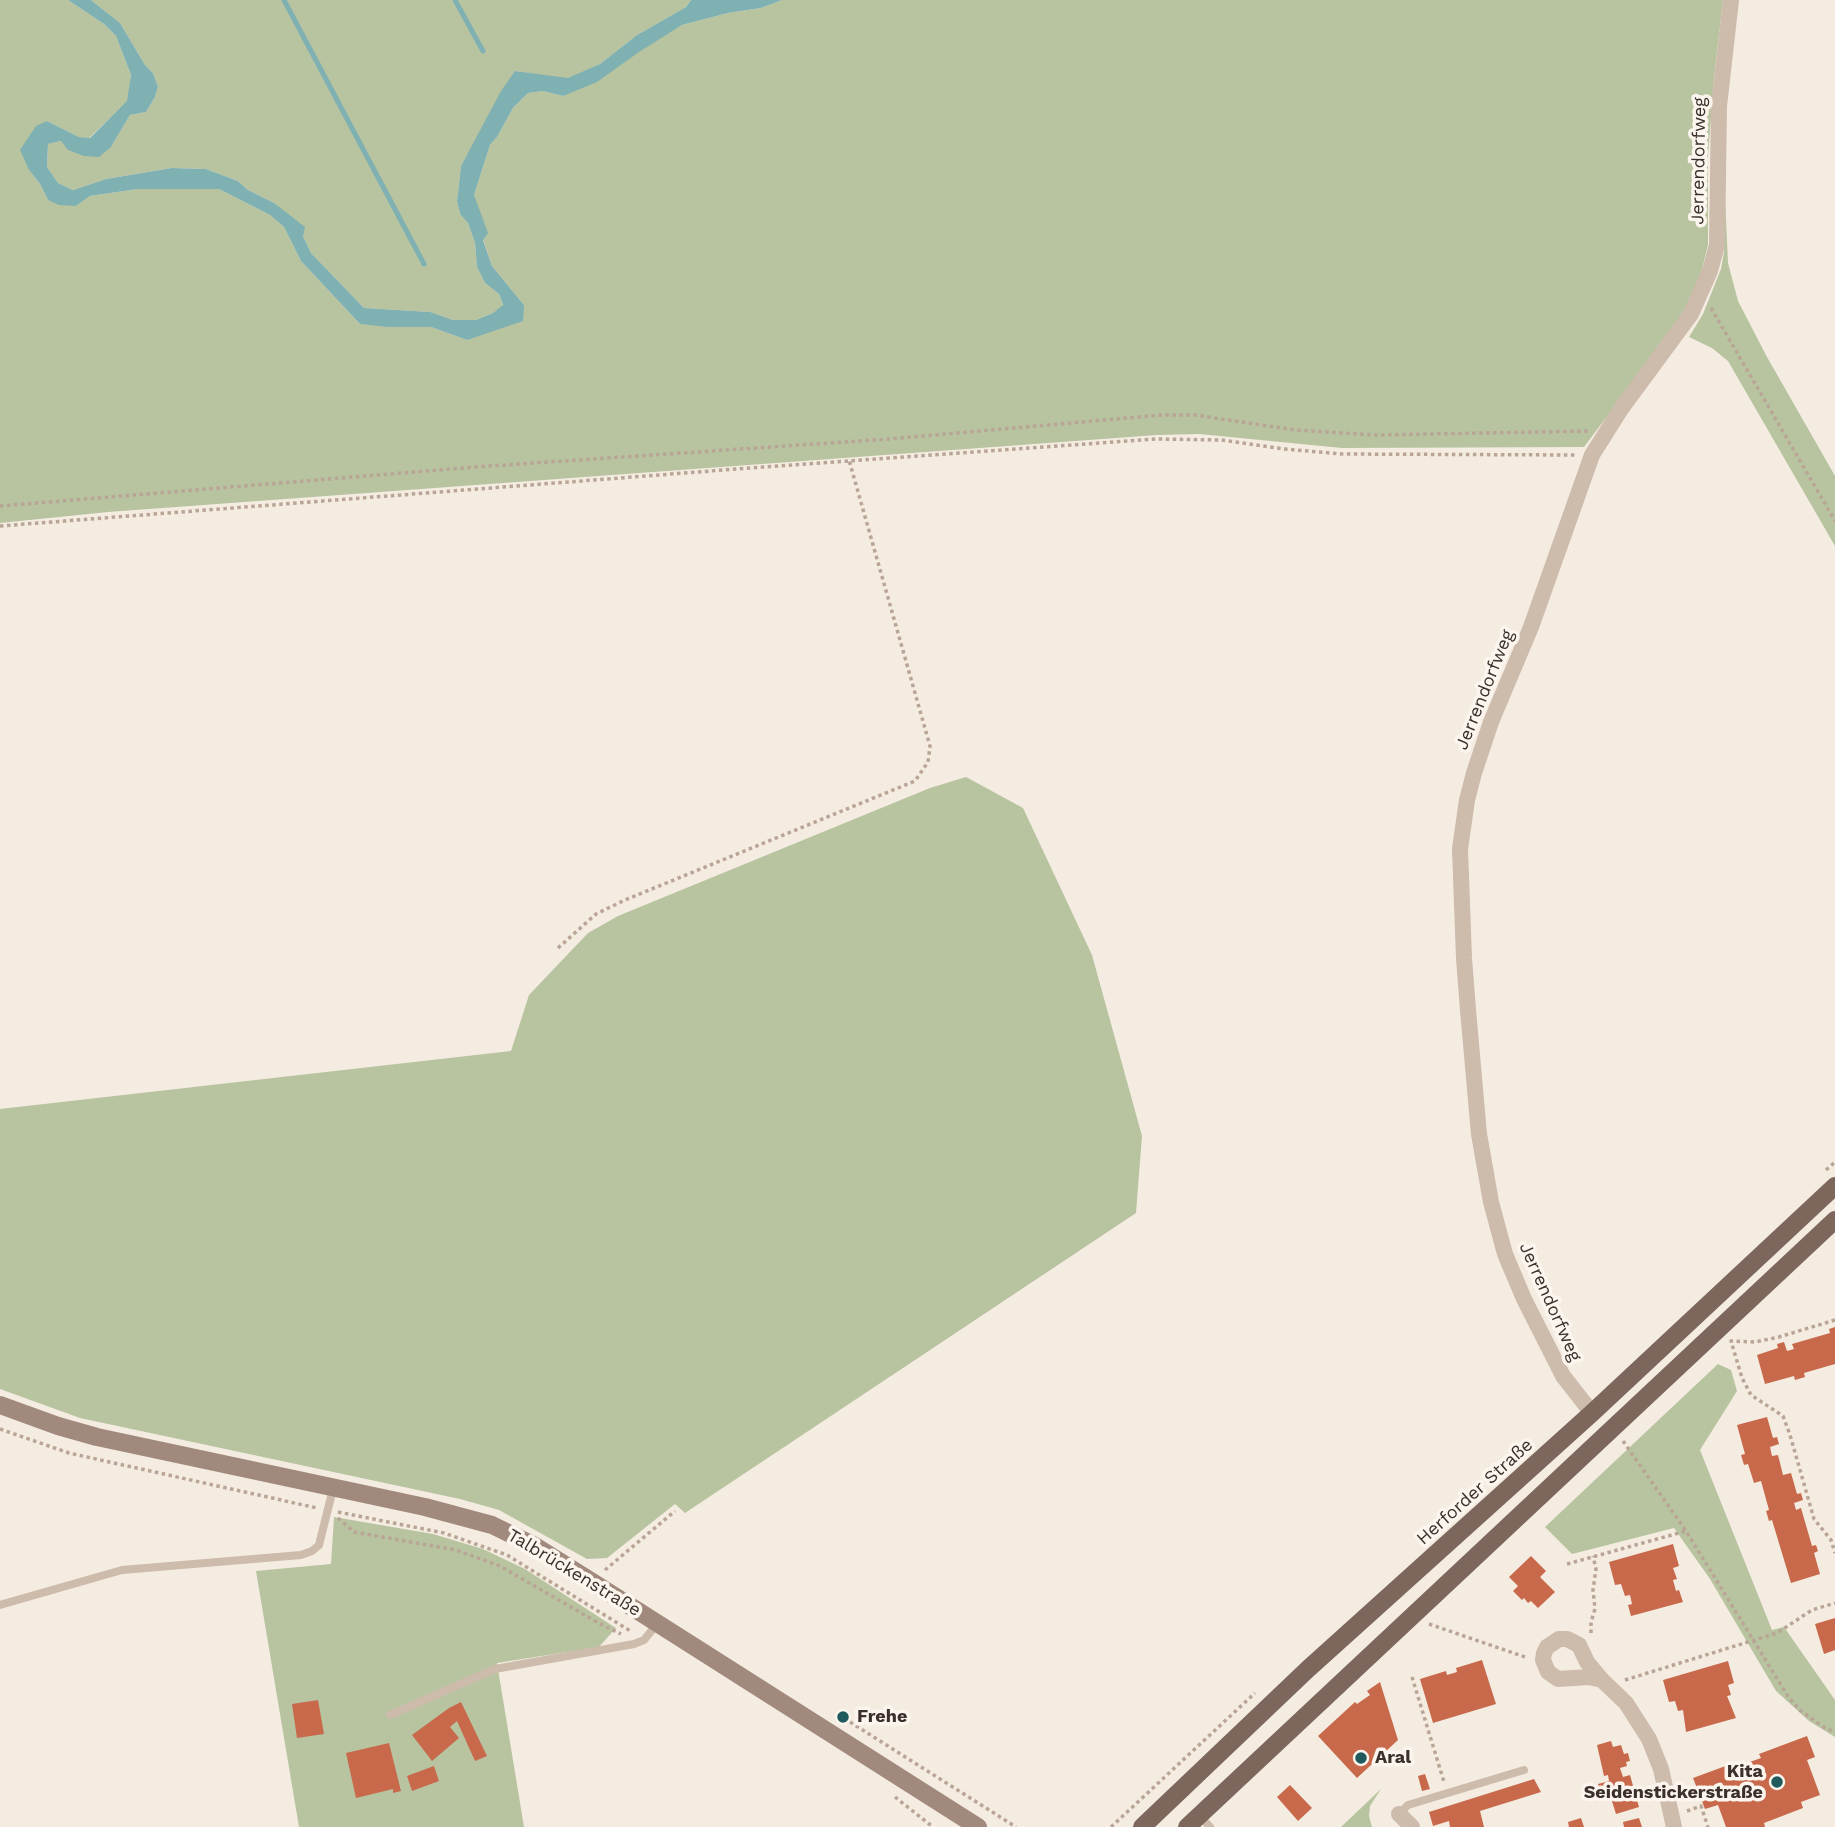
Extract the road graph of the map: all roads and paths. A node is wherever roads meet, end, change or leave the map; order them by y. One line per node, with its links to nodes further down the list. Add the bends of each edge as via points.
1 (1731, 0): 2 (street, Jerrendorfweg, via 1720,93 1717,245)
2 (1701, 297): 3 (street, Jerrendorfweg); 7 (path)
3 (1607, 430): 4 (street, Jerrendorfweg); 6 (path, via 1376,435 1161,415)
4 (1592, 455): 5 (path, via 1342,454 1189,438); 14 (street, Jerrendorfweg, via 1474,773 1460,860 1479,1134 1491,1202 1524,1299 1563,1376)
5 (849, 460): 8 (path); 9 (path, via 930,746 928,762 915,781 596,914)
6 (0, 506)
7 (1835, 522)
8 (0, 526)
9 (558, 948)
10 (1835, 1186): 14 (main road, Herforder Straße)
11 (1835, 1220): 44 (main road)
12 (1835, 1320): 21 (path, via 1779,1338 1731,1341 1751,1395 1783,1416 1814,1520 1831,1540)
13 (0, 1405): 17 (main road, Talbrückenstraße, via 97,1437)
14 (1592, 1413): 48 (main road, Herforder Straße, via 1308,1669)
15 (0, 1429): 18 (path, via 93,1458)
16 (1622, 1440): 20 (path)
17 (333, 1487): 18 (lane); 24 (main road, Talbrückenstraße, via 492,1525)
18 (328, 1510): 26 (lane, via 319,1545 312,1552 122,1570); 29 (path, via 444,1533 507,1555); 29 (path, via 354,1532 456,1550 500,1566 604,1626)
19 (675, 1511): 24 (path)
20 (1686, 1531): 22 (path); 30 (path)
21 (1835, 1553)
22 (1593, 1556): 23 (path); 31 (path, via 1595,1609 1591,1638)
23 (1567, 1564)
24 (594, 1583): 27 (main road, Talbrückenstraße)
25 (1835, 1603): 30 (path)
26 (0, 1605)
27 (658, 1623): 29 (lane); 46 (main road, Talbrückenstraße)
28 (1427, 1623): 32 (path)
29 (645, 1640): 36 (lane, via 495,1669)
30 (1753, 1641): 35 (path, via 1626,1679); 38 (path, via 1789,1698)
31 (1583, 1651): 32 (street, via 1573,1641 1559,1639 1547,1647); 34 (street)
32 (1543, 1660): 34 (street, via 1548,1672 1558,1679)
33 (1412, 1677): 41 (path)
34 (1602, 1680): 35 (street)
35 (1615, 1692): 43 (street, via 1649,1739)
36 (390, 1715)
37 (850, 1722): 47 (path)
38 (1835, 1732)
39 (1524, 1770): 41 (lane)
40 (887, 1790): 45 (path)
41 (1447, 1793): 42 (lane, via 1408,1805)
42 (1399, 1814): 49 (street)
43 (1673, 1821): 50 (path, via 1701,1806)
44 (1199, 1823)
45 (933, 1827)
46 (978, 1827)
47 (1016, 1827)
48 (1142, 1827)
49 (1412, 1827)
50 (1708, 1827)

